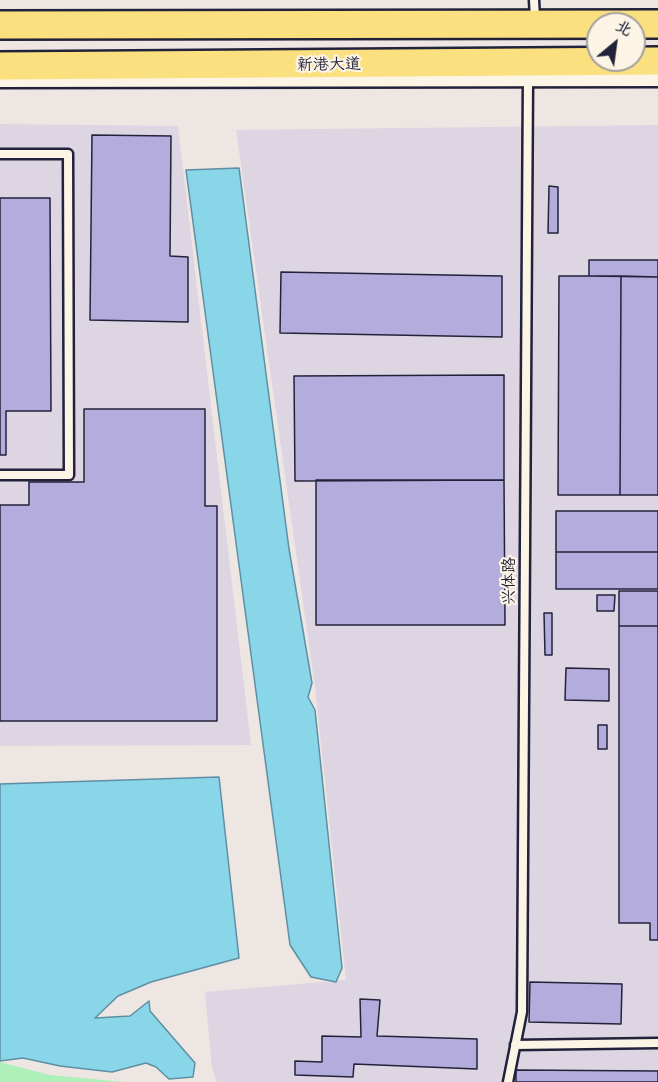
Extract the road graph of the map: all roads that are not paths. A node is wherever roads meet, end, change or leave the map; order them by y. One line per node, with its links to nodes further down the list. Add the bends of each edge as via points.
1 (535, 11): 2 (main road); 3 (main road)
2 (658, 24)
3 (0, 26)
4 (658, 61): 5 (main road, 新港大道)
5 (0, 66)
6 (528, 78): 7 (street); 8 (street); 12 (lane, 兴体路, via 522,1012)
7 (658, 78)
8 (0, 80)
9 (0, 154): 10 (lane, via 68,154 69,475)
10 (0, 476)
11 (658, 1043): 12 (lane)
12 (515, 1045): 13 (lane, 兴体路)
13 (508, 1082)

